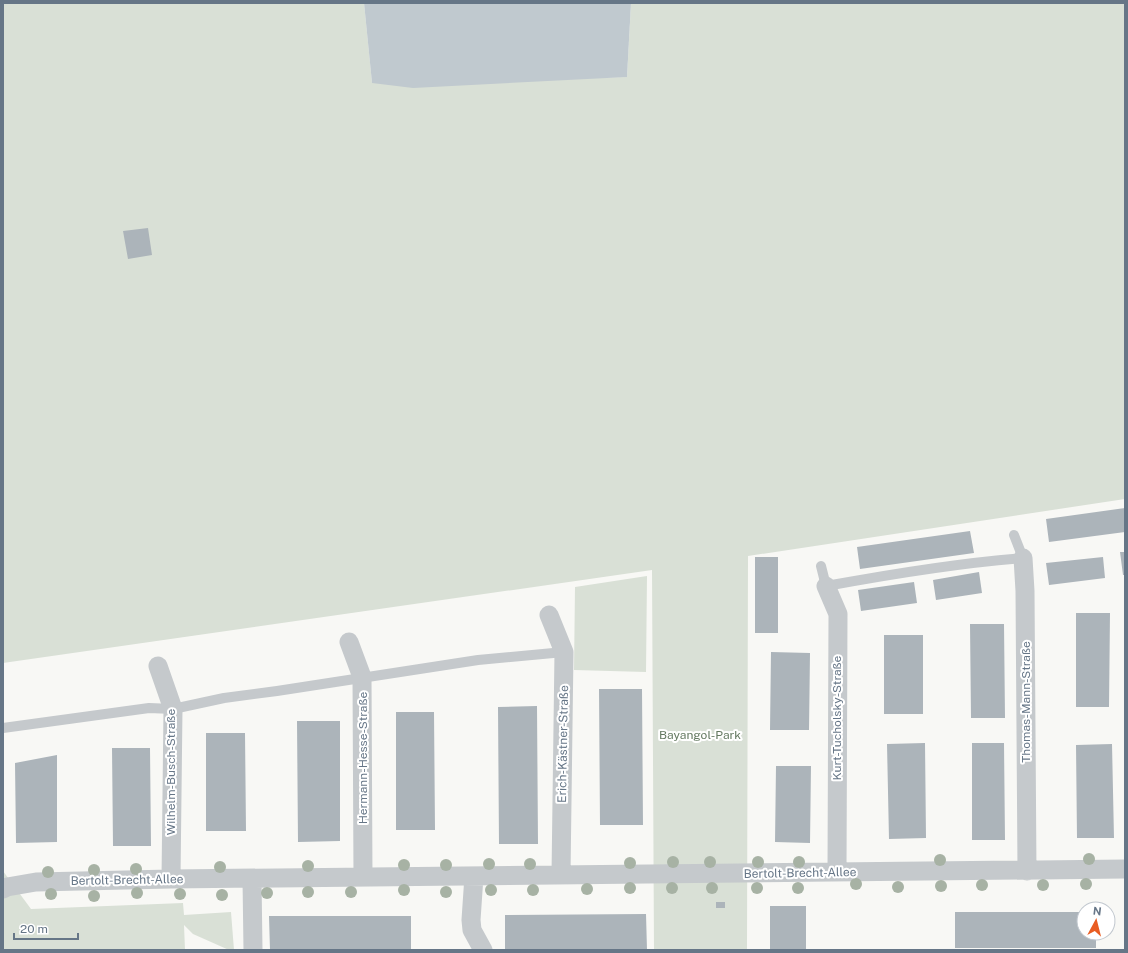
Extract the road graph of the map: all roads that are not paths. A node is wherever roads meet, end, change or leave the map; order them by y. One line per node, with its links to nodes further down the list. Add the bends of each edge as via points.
1 (1014, 536): 2 (lane, Thomas-Mann-Straße)
2 (1023, 558): 4 (lane); 13 (street, Thomas-Mann-Straße)
3 (821, 566): 4 (lane, Kurt-Tucholsky-Straße)
4 (826, 586): 14 (street, Kurt-Tucholsky-Straße, via 838,614)
5 (549, 615): 7 (street, Erich-Kästner-Straße)
6 (349, 642): 9 (street, Hermann-Hesse-Straße)
7 (564, 652): 9 (lane, via 478,660); 15 (street, Erich-Kästner-Straße)
8 (158, 666): 10 (street, Wilhelm-Busch-Straße)
9 (362, 677): 10 (lane, via 224,698); 17 (street, Hermann-Hesse-Straße)
10 (173, 709): 11 (lane, via 149,708); 18 (street, Wilhelm-Busch-Straße)
11 (3, 728)
12 (1125, 869): 13 (street, Bertolt-Brecht-Allee)
13 (1027, 871): 14 (street, Bertolt-Brecht-Allee)
14 (837, 872): 15 (street, Bertolt-Brecht-Allee)
15 (561, 875): 16 (street, Bertolt-Brecht-Allee)
16 (474, 876): 17 (street, Bertolt-Brecht-Allee); 22 (street, via 472,930)
17 (363, 877): 19 (street, Bertolt-Brecht-Allee)
18 (171, 879): 19 (street, Bertolt-Brecht-Allee); 20 (street, Bertolt-Brecht-Allee, via 36,882)
19 (252, 879): 21 (street)
20 (3, 889)
21 (253, 950)
22 (483, 950)

